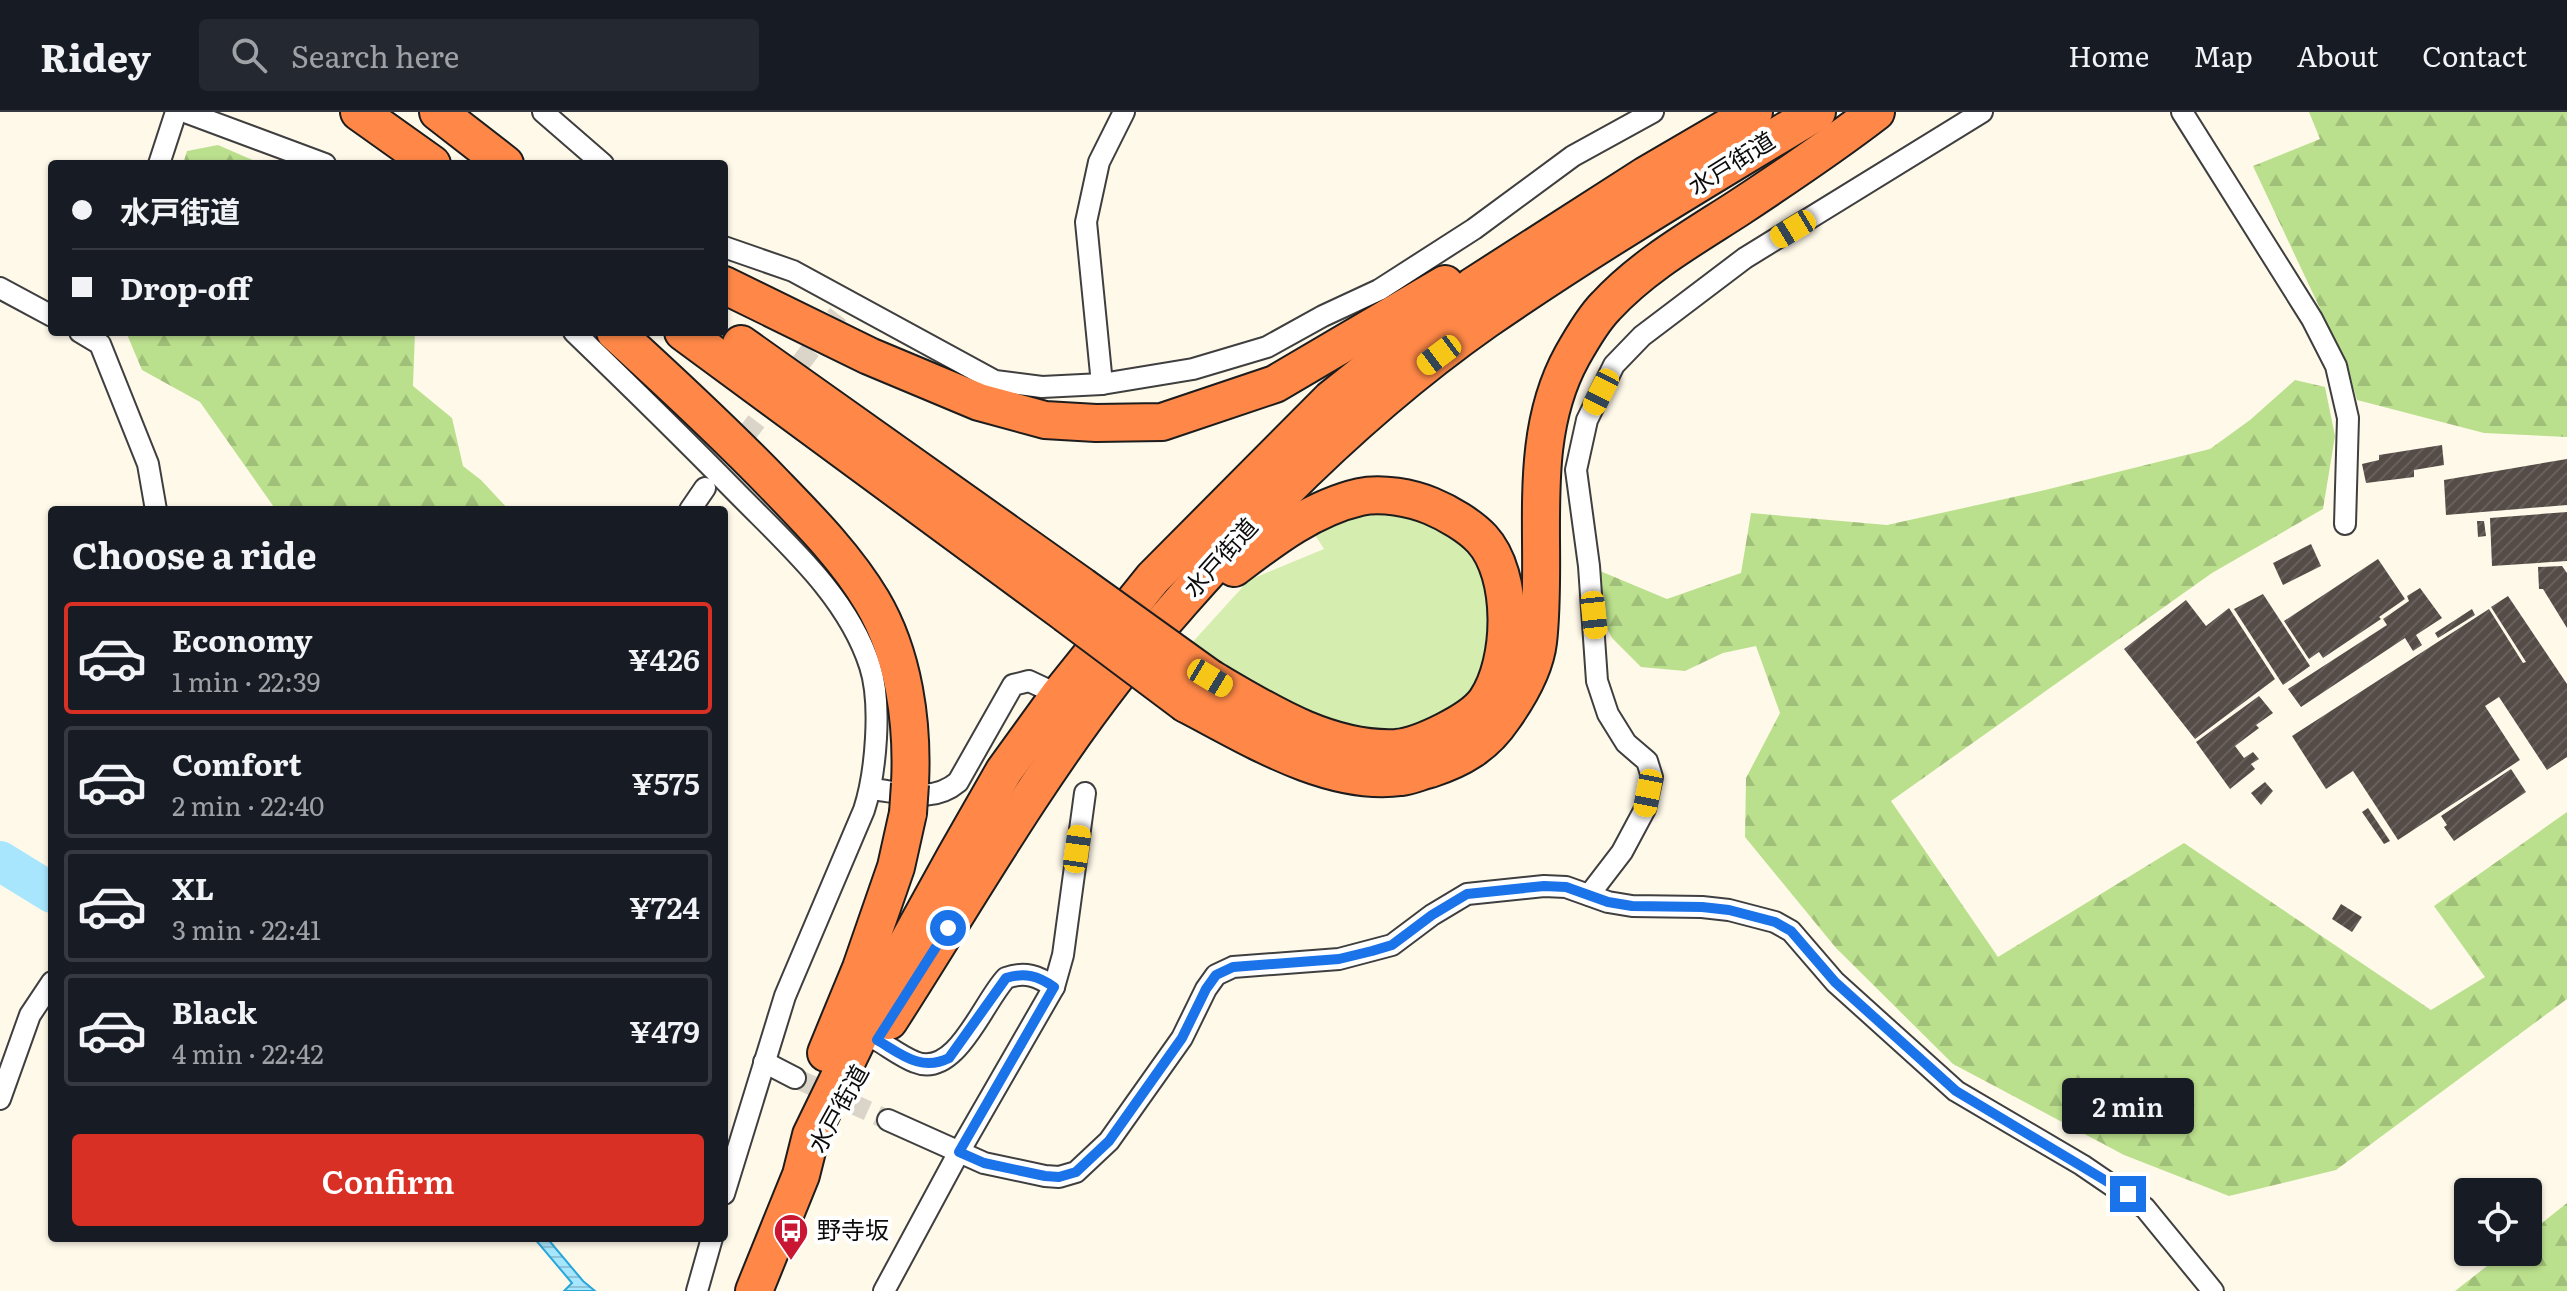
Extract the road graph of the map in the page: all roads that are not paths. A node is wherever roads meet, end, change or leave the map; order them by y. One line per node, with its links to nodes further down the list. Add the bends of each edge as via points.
1 (176, 112): 13 (street)
2 (185, 112): 14 (street)
3 (359, 112): 15 (highway)
4 (438, 112): 16 (highway)
5 (543, 112): 17 (street)
6 (1124, 112): 28 (street, via 1099,162 1086,222)
7 (1653, 112): 28 (street, via 1573,156 1379,290 1267,347 1193,369)
8 (1754, 112): 18 (highway, 水戸街道)
9 (1817, 112): 36 (highway, 水戸街道, via 1485,321 1352,426 1234,542 1115,678)
10 (1876, 112): 34 (highway, via 1633,282 1604,307 1571,357 1550,416 1542,467 1537,646 1513,704 1475,750 1401,777 1361,776 1308,763)
11 (1982, 112): 39 (street, via 1745,258 1642,336 1614,365 1587,420 1576,470 1597,681 1608,714 1626,743 1647,761 1652,777 1645,809 1622,852)
12 (2182, 112): 32 (street, via 2336,366 2348,418)
13 (160, 160)
14 (314, 160)
15 (426, 160)
16 (500, 160)
17 (598, 160)
18 (1646, 175): 20 (highway, via 1549,222 1275,384 1162,422 1045,420 979,402 869,356); 35 (highway, 水戸街道, via 1473,286 1331,399 1153,578)
19 (728, 248): 28 (street, via 793,271 844,308 995,381 1042,387)
20 (728, 287)
21 (0, 288): 22 (street)
22 (48, 314)
23 (578, 336): 37 (street, via 744,499 842,608 875,683)
24 (619, 336): 51 (highway, via 722,429 821,532 873,603 901,674 909,722 909,799 896,867 776,1184)
25 (689, 336): 33 (highway)
26 (728, 336): 33 (highway)
27 (102, 338): 30 (street, via 148,464)
28 (1102, 384)
29 (705, 488): 31 (street)
30 (155, 506)
31 (693, 506)
32 (2345, 524)
33 (1074, 600): 34 (highway, bridge)
34 (1198, 691): 36 (highway, via 1357,744 1398,748 1440,734 1485,702 1497,677 1506,610 1497,561 1482,539 1420,501 1363,496 1334,505 1278,534 1232,570)
35 (1059, 695): 37 (street, via 1029,681 1013,685 951,788 927,796); 48 (highway, 水戸街道, via 1004,771 883,987 811,1135)
36 (1070, 742): 42 (highway, 水戸街道)
37 (871, 789): 43 (street, via 785,996)
38 (1085, 793): 40 (street)
39 (1589, 895): 47 (street, via 1544,886 1481,891 1432,915 1392,945 1339,959 1233,967 1216,975 1182,1038 1109,1141 1076,1172 1045,1176); 55 (street, via 1632,906 1729,910 1791,931 1835,982 1956,1091 2145,1208)
40 (1054, 987): 42 (street, via 1025,974 1006,978 959,1047 938,1064 917,1063); 47 (street)
41 (48, 988): 45 (street, via 30,1015)
42 (877, 1040): 48 (highway, 水戸街道)
43 (764, 1062): 44 (street); 49 (street)
44 (795, 1078)
45 (0, 1099)
46 (888, 1120): 47 (street)
47 (959, 1152): 54 (street)
48 (801, 1175): 51 (highway, 水戸街道)
49 (728, 1181)
50 (711, 1242): 52 (street)
51 (770, 1254): 53 (highway, 水戸街道)
52 (697, 1291)
53 (754, 1291)
54 (884, 1291)
55 (2213, 1291)

